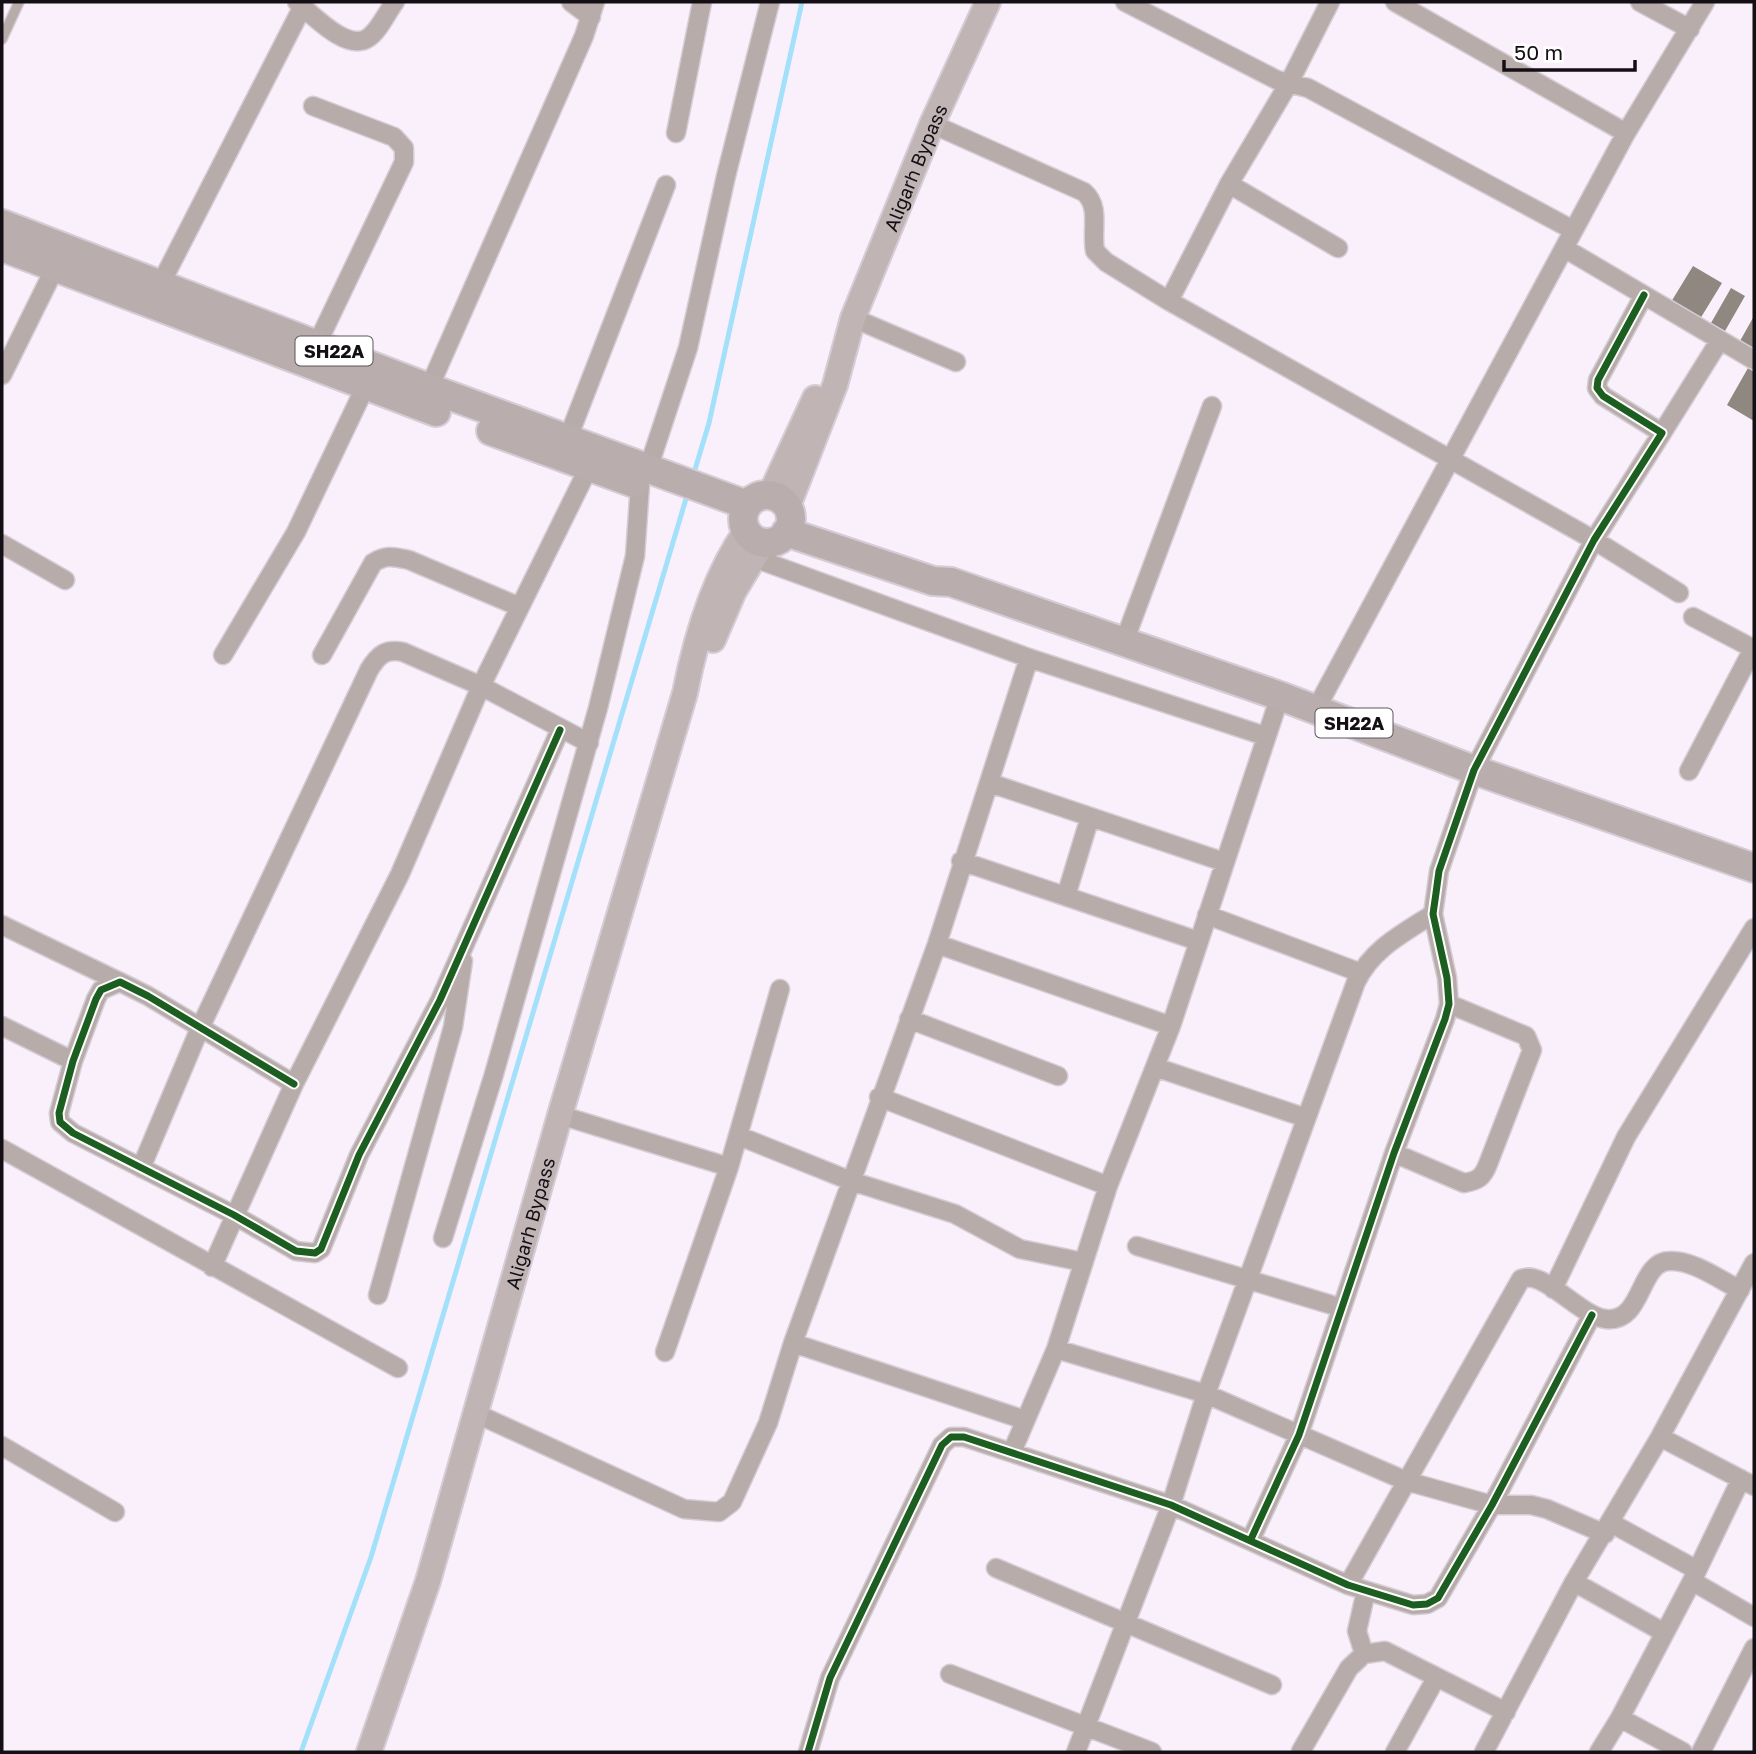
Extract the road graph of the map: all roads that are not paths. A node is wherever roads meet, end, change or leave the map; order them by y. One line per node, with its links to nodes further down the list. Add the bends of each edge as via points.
1 (19, 2): 15 (lane)
2 (395, 2): 12 (street, via 370,37 358,43)
3 (571, 2): 13 (street)
4 (702, 2): 19 (street)
5 (770, 2): 45 (street)
6 (988, 2): 18 (main road, Aligarh Bypass)
7 (1125, 2): 16 (street)
8 (1330, 2): 16 (street)
9 (1395, 2): 20 (street)
10 (1640, 2): 14 (street)
11 (1705, 2): 14 (street)
12 (300, 4): 29 (street)
13 (593, 9): 39 (street)
14 (1689, 29): 20 (street)
15 (2, 39)
16 (1290, 83): 21 (street); 24 (street, via 1308,88)
17 (313, 106): 34 (street, via 394,137 404,148 404,162)
18 (932, 124): 31 (street, via 1084,192 1095,212 1095,251); 32 (main road, Aligarh Bypass)
19 (676, 133)
20 (1626, 133): 24 (street)
21 (1229, 184): 26 (street); 31 (street)
22 (666, 185): 42 (street)
23 (2, 225): 29 (main road, SH22A)
24 (1573, 230): 27 (street)
25 (2, 247): 28 (main road, SH22A)
26 (1338, 248)
27 (1564, 248): 30 (street); 43 (street)
28 (55, 268): 29 (main road, SH22A); 37 (street)
29 (156, 294): 34 (main road, SH22A); 38 (main road, SH22A)
30 (1644, 295): 33 (street); 41 (street, via 1597,388)
31 (1168, 301): 43 (street)
32 (850, 327): 36 (street); 46 (main road, Aligarh Bypass)
33 (1720, 340): 35 (street); 41 (street)
34 (317, 344): 38 (main road, SH22A)
35 (1754, 360)
36 (956, 362)
37 (2, 375)
38 (370, 377): 39 (main road, SH22A); 44 (main road, SH22A); 55 (street, via 296,532)
39 (429, 388): 42 (main road, SH22A)
40 (1212, 406): 53 (street)
41 (1662, 433): 47 (street)
42 (568, 438): 45 (main road, SH22A)
43 (1450, 460): 47 (street); 60 (street)
44 (589, 467): 45 (main road, SH22A); 51 (street)
45 (653, 480): 46 (main road, SH22A); 63 (street)
46 (758, 520): 53 (main road, SH22A); 57 (street); 92 (main road, Aligarh Bypass, via 718,580 691,660)
47 (1594, 540): 50 (street); 64 (street)
48 (2, 544): 49 (street)
49 (65, 580)
50 (1679, 593)
51 (520, 607): 56 (street, via 409,561 381,557 373,563); 58 (street)
52 (1693, 617): 54 (street)
53 (1124, 642): 59 (main road, SH22A)
54 (1754, 648): 65 (street)
55 (223, 655)
56 (322, 655)
57 (1029, 658): 62 (street); 66 (street)
58 (481, 686): 61 (street); 86 (street, via 393,649 375,660); 90 (street, via 400,874)
59 (1280, 696): 60 (main road, SH22A); 62 (street)
60 (1316, 709): 64 (main road, SH22A)
61 (560, 730): 63 (street); 77 (street)
62 (1265, 736): 69 (street)
63 (589, 743): 102 (street)
64 (1474, 770): 70 (main road, SH22A); 72 (street, via 1439,871)
65 (1689, 771)
66 (990, 783): 67 (street); 68 (street)
67 (1090, 817): 69 (street); 71 (street)
68 (961, 861): 71 (street); 78 (street)
69 (1224, 862): 73 (street)
70 (1754, 868)
71 (1066, 896): 76 (street)
72 (1433, 914): 79 (street, via 1383,946); 82 (street)
73 (1207, 915): 76 (street); 79 (street)
74 (2, 925): 80 (street)
75 (1754, 928): 108 (street, via 1626,1137)
76 (1198, 941): 85 (street)
77 (465, 943): 101 (street, via 359,1155 321,1249 315,1253 296,1251); 110 (street, via 453,1027)
78 (937, 944): 83 (street); 85 (street)
79 (1361, 973): 93 (street)
80 (120, 982): 86 (street); 87 (street, via 101,990)
81 (780, 989): 94 (street)
82 (1449, 1004): 96 (street); 96 (street, via 1526,1036 1532,1050 1489,1164 1476,1181 1464,1183)
83 (909, 1019): 89 (street); 91 (street)
84 (2, 1026): 87 (street)
85 (1171, 1026): 88 (street)
86 (200, 1028): 90 (street); 98 (street)
87 (73, 1061): 98 (street, via 60,1105 60,1122)
88 (1155, 1066): 93 (street); 100 (street)
89 (1058, 1076)
90 (293, 1084): 101 (street)
91 (879, 1097): 99 (street); 100 (street)
92 (560, 1115): 97 (street); 118 (main road, Aligarh Bypass)
93 (1306, 1118): 107 (street)
94 (738, 1136): 97 (street); 99 (street)
95 (2, 1149): 106 (street)
96 (1394, 1153): 111 (street)
97 (729, 1167): 115 (street)
98 (141, 1168): 101 (street)
99 (851, 1181): 104 (street, via 955,1214 1020,1249); 113 (street)
100 (1108, 1186): 104 (street)
101 (234, 1215): 106 (street)
102 (443, 1238)
103 (1137, 1246): 107 (street)
104 (1083, 1262): 114 (street)
105 (1754, 1263): 109 (street)
106 (212, 1267): 116 (street)
107 (1248, 1277): 111 (street); 117 (street)
108 (1553, 1289): 112 (street); 124 (street, via 1532,1277 1517,1284)
109 (1740, 1290): 112 (street, via 1692,1266 1667,1260 1658,1265 1633,1307 1607,1319); 121 (street)
110 (378, 1295)
111 (1342, 1308): 120 (street)
112 (1592, 1315): 127 (street)
113 (793, 1343): 118 (street, via 768,1423 732,1502 719,1512 684,1510); 119 (street)
114 (1056, 1349): 117 (street); 119 (street)
115 (665, 1352)
116 (398, 1368)
117 (1206, 1394): 120 (street); 126 (street)
118 (475, 1413): 148 (main road, Aligarh Bypass, via 418,1614)
119 (1025, 1420): 123 (street)
120 (1299, 1435): 124 (street); 130 (street)
121 (1660, 1437): 125 (street); 129 (street)
122 (2, 1446): 128 (street)
123 (1012, 1452): 126 (street); 149 (street, via 964,1437 951,1437 942,1445 830,1678)
124 (1406, 1481): 127 (street); 134 (street)
125 (1748, 1482): 132 (street)
126 (1171, 1504): 130 (street); 137 (street)
127 (1492, 1505): 129 (street, via 1531,1505); 135 (street, via 1438,1598 1413,1605)
128 (115, 1512)
129 (1608, 1528): 132 (street); 133 (street)
130 (1251, 1539): 134 (street)
131 (996, 1568): 137 (street)
132 (1694, 1576): 136 (street); 138 (street)
133 (1574, 1582): 138 (street); 144 (street)
134 (1348, 1585): 135 (street)
135 (1366, 1591): 140 (street, via 1357,1631)
136 (1754, 1617)
137 (1125, 1623): 143 (street); 146 (street)
138 (1663, 1632): 145 (street)
139 (1754, 1648): 156 (street)
140 (1364, 1654): 142 (street, via 1385,1651); 147 (street, via 1349,1668)
141 (950, 1674): 146 (street)
142 (1436, 1678): 144 (street); 152 (street)
143 (1272, 1685)
144 (1506, 1713): 153 (street)
145 (1620, 1718): 154 (street); 155 (street)
146 (1086, 1726): 150 (street); 151 (street)
147 (1301, 1751)
148 (369, 1752)
149 (808, 1752)
150 (1076, 1752)
151 (1152, 1752)
152 (1395, 1752)
153 (1484, 1752)
154 (1599, 1752)
155 (1683, 1752)
156 (1701, 1752)

